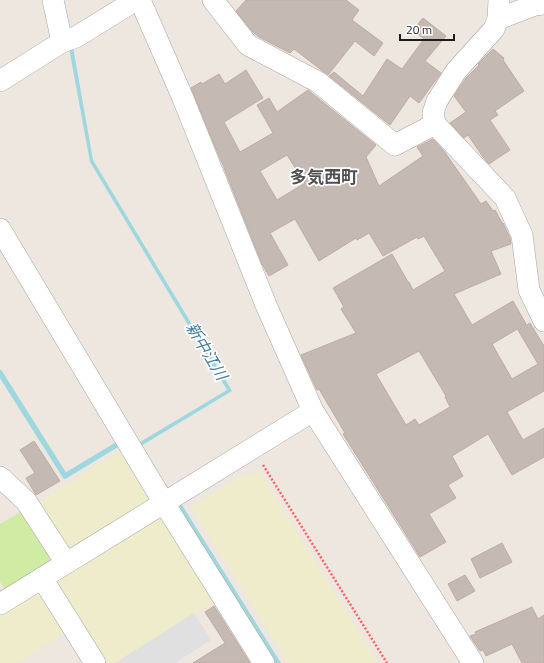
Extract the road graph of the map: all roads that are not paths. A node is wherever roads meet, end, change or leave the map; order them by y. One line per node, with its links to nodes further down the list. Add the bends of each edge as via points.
1 (53, 0): 7 (street)
2 (136, 0): 7 (street, via 76,38)
3 (140, 0): 12 (street, via 182,96 266,305)
4 (213, 0): 9 (street, via 248,45 318,82 396,145)
5 (544, 4): 6 (street)
6 (499, 9): 9 (street, via 494,29 456,71 437,101 433,113)
7 (62, 42): 8 (street)
8 (0, 81)
9 (435, 124): 11 (street, via 505,198 522,235 530,290)
10 (0, 229): 14 (street)
11 (544, 320)
12 (313, 411): 14 (street); 20 (street)
13 (0, 476): 15 (street, via 26,501)
14 (170, 500): 15 (street); 19 (street)
15 (66, 563): 16 (street)
16 (42, 578): 17 (street); 18 (street)
17 (0, 604)
18 (95, 663)
19 (264, 663)
20 (473, 663)

